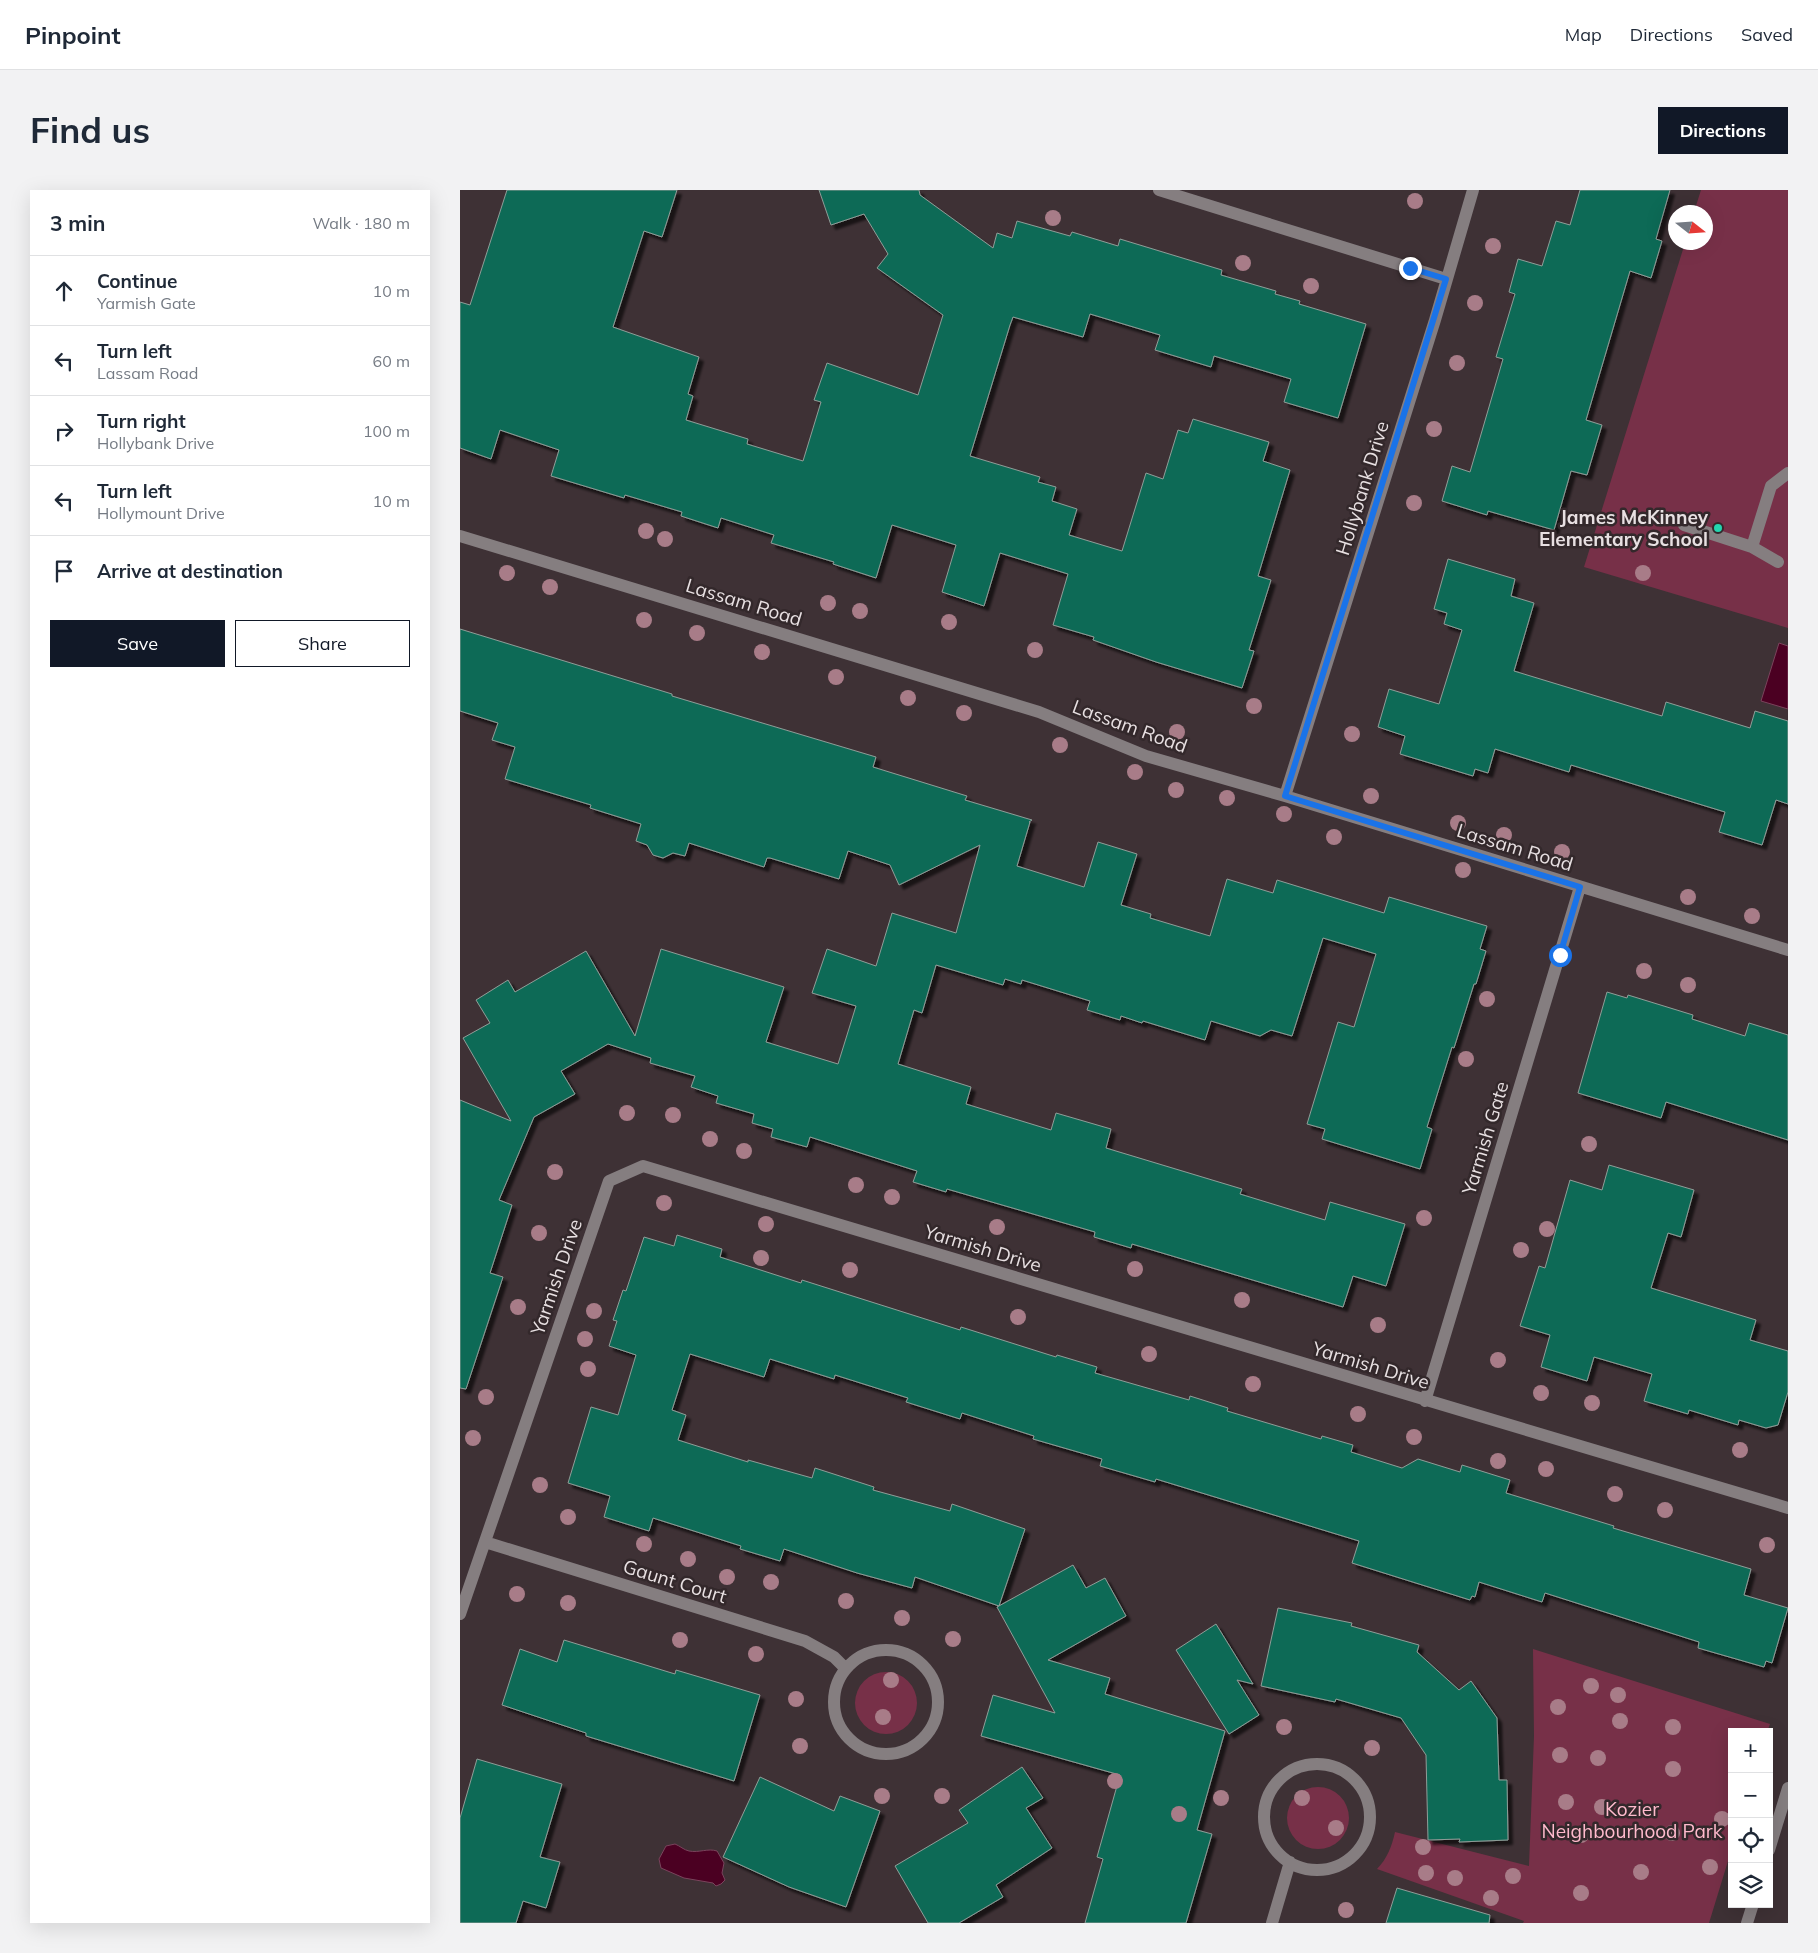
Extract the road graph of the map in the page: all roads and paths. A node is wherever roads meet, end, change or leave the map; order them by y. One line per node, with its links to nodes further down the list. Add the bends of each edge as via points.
1 (1159, 190): 3 (street)
2 (1473, 190): 3 (street, Hollybank Drive)
3 (1446, 279): 9 (street, Hollybank Drive)
4 (1788, 473): 7 (street, via 1771,486)
5 (1684, 525): 7 (street)
6 (460, 536): 9 (street, Lassam Road, via 1039,712 1146,756)
7 (1752, 547): 8 (street)
8 (1778, 562)
9 (1285, 796): 10 (street, Lassam Road)
10 (1580, 887): 11 (street, Lassam Road); 12 (street, Yarmish Gate)
11 (1788, 950)
12 (1425, 1400): 13 (street, Yarmish Drive); 14 (street, Yarmish Drive, via 643,1166 608,1181)
13 (1788, 1508)
14 (485, 1542): 15 (street, Yarmish Drive); 16 (street, Gaunt Court, via 805,1641 834,1656)
15 (460, 1614)
16 (846, 1669): 16 (street, via 837,1683 835,1716 842,1731 854,1744 869,1752 885,1755 917,1745 929,1733 936,1717 938,1699 934,1682 924,1667 910,1656 893,1650 876,1651 859,1657)
17 (1788, 1788): 18 (street)
18 (1773, 1837)
19 (1290, 1862): 19 (street, via 1306,1869 1325,1870 1342,1864 1356,1853 1366,1837 1370,1819 1368,1801 1360,1785 1346,1773 1331,1766 1315,1764 1284,1776 1272,1789 1266,1804 1268,1837 1277,1852); 21 (street)
20 (1752, 1908): 22 (street)
21 (1272, 1923)
22 (1747, 1923)

